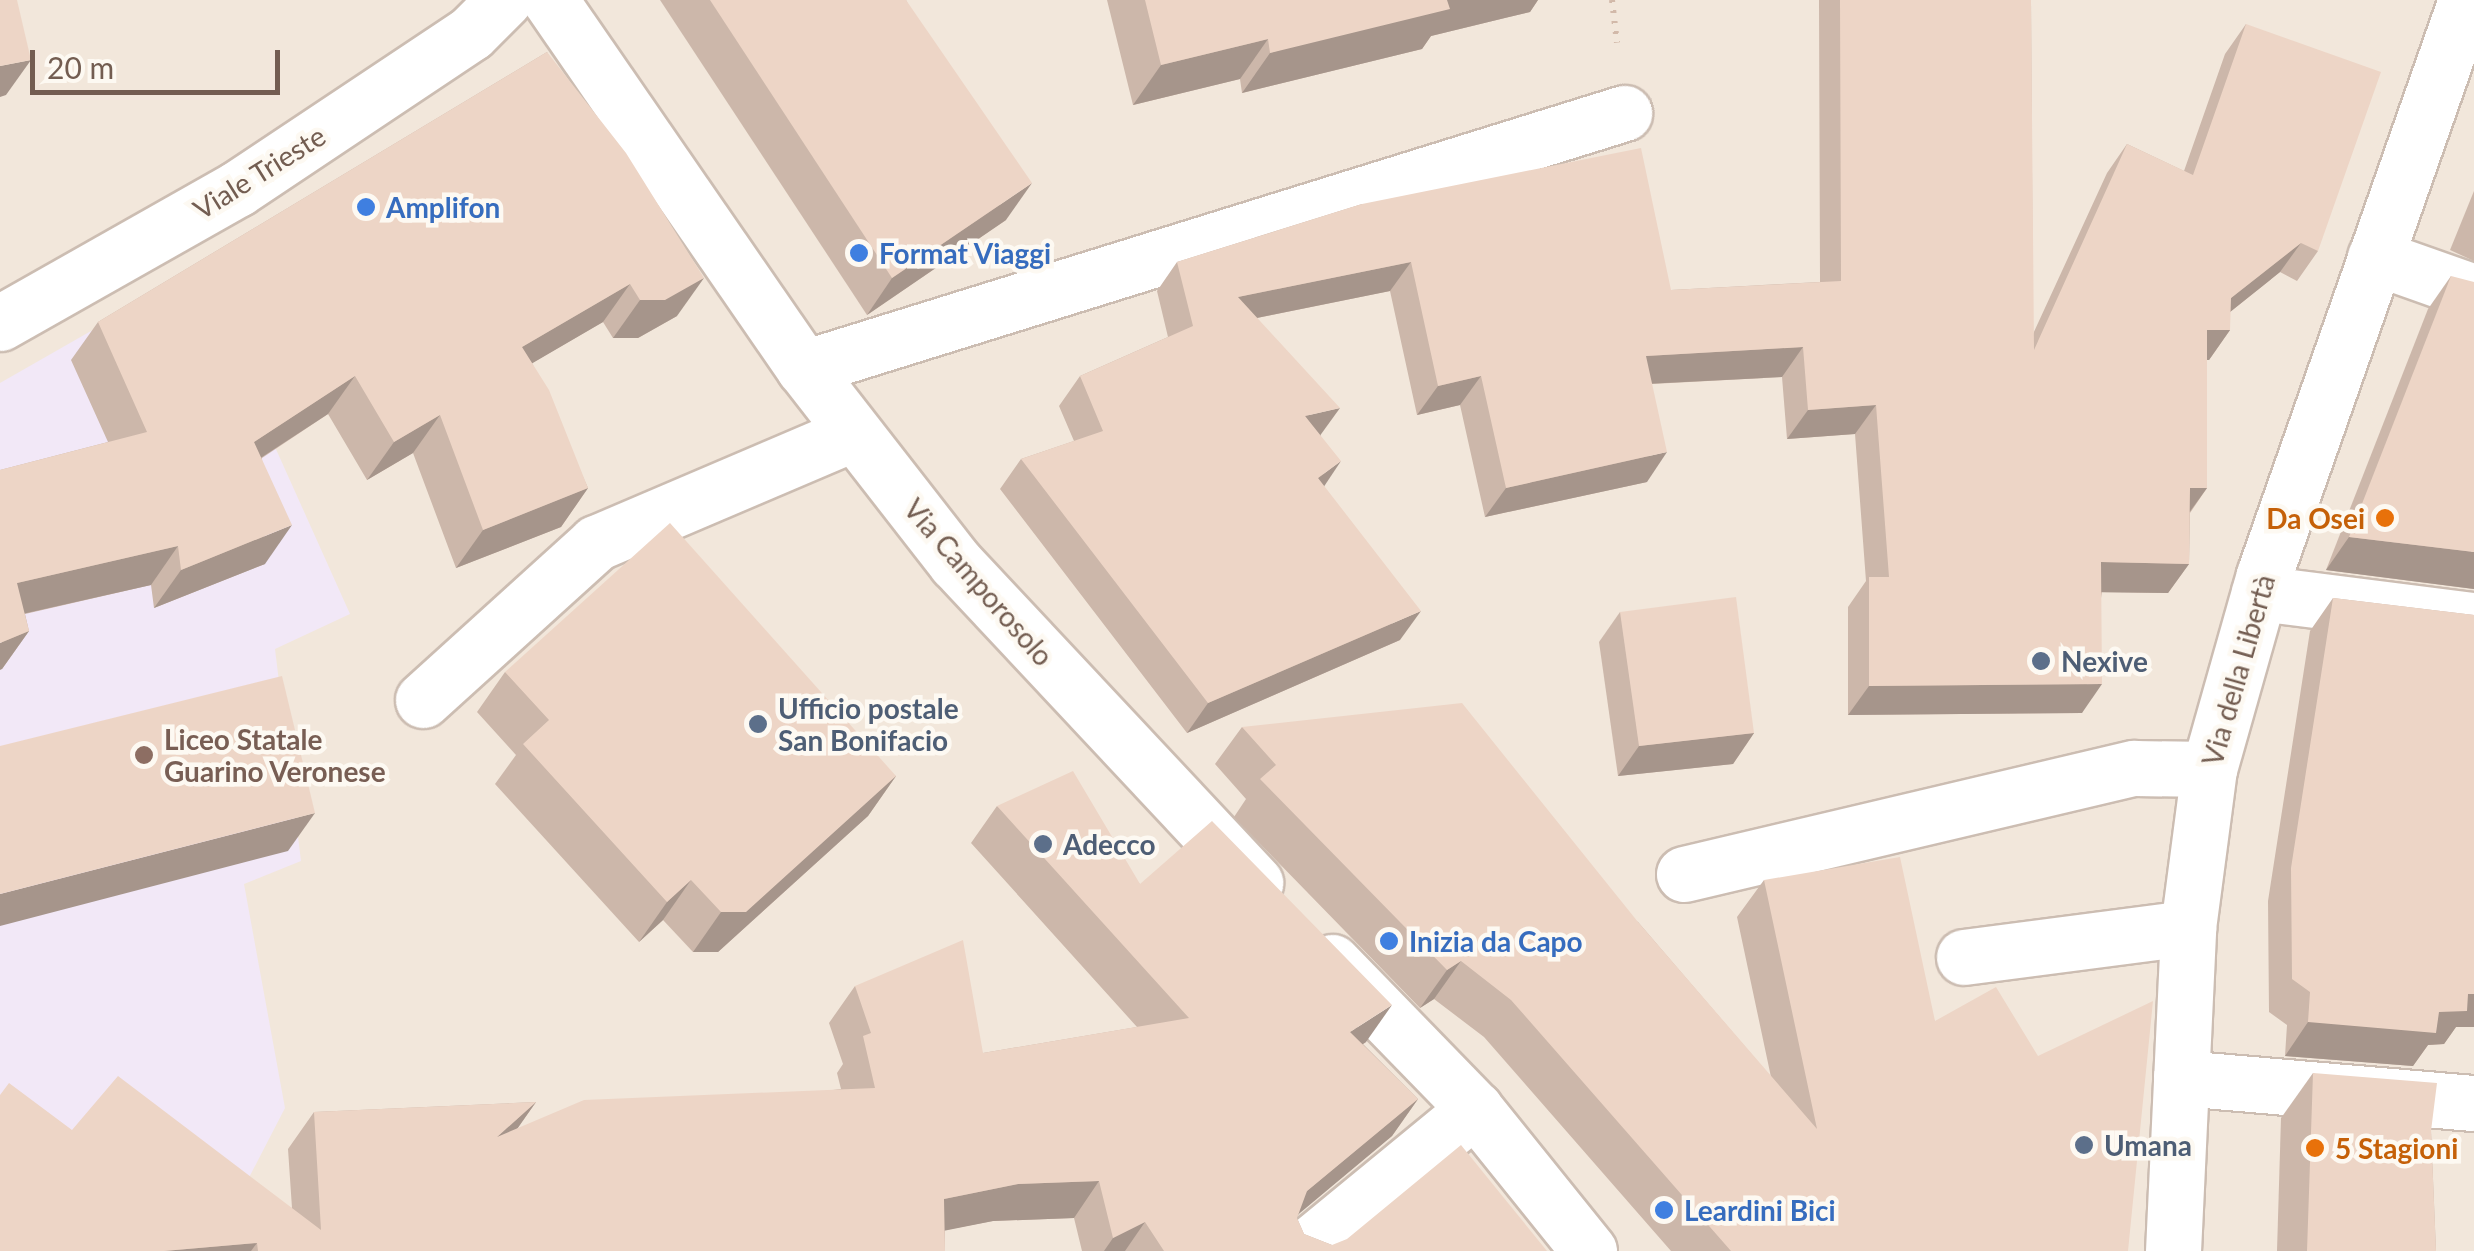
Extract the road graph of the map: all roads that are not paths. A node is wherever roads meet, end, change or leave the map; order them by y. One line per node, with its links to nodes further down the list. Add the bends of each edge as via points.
1 (504, 0): 7 (street, Viale Trieste, via 470,33 237,189)
2 (550, 0): 8 (street, Via Camporosolo)
3 (2466, 0): 5 (street, Via della Libertà)
4 (1624, 113): 8 (street)
5 (2375, 257): 6 (street); 10 (street, Via della Libertà)
6 (2474, 292)
7 (0, 323)
8 (804, 368): 9 (street, Via Camporosolo)
9 (854, 433): 12 (street, via 596,543); 19 (street, Via Camporosolo, via 956,563 1129,752)
10 (2259, 592): 11 (street); 13 (street, Via della Libertà)
11 (2474, 620)
12 (422, 700)
13 (2209, 770): 14 (street, via 2134,768); 15 (street, Via della Libertà)
14 (1684, 874)
15 (2188, 928): 16 (street); 17 (street, Via della Libertà)
16 (1964, 957)
17 (2182, 1078): 18 (street); 22 (street, Via della Libertà)
18 (2474, 1104)
19 (1475, 1108): 20 (street); 21 (street, Via Camporosolo)
20 (1302, 1251)
21 (1589, 1251)
22 (2173, 1251)

